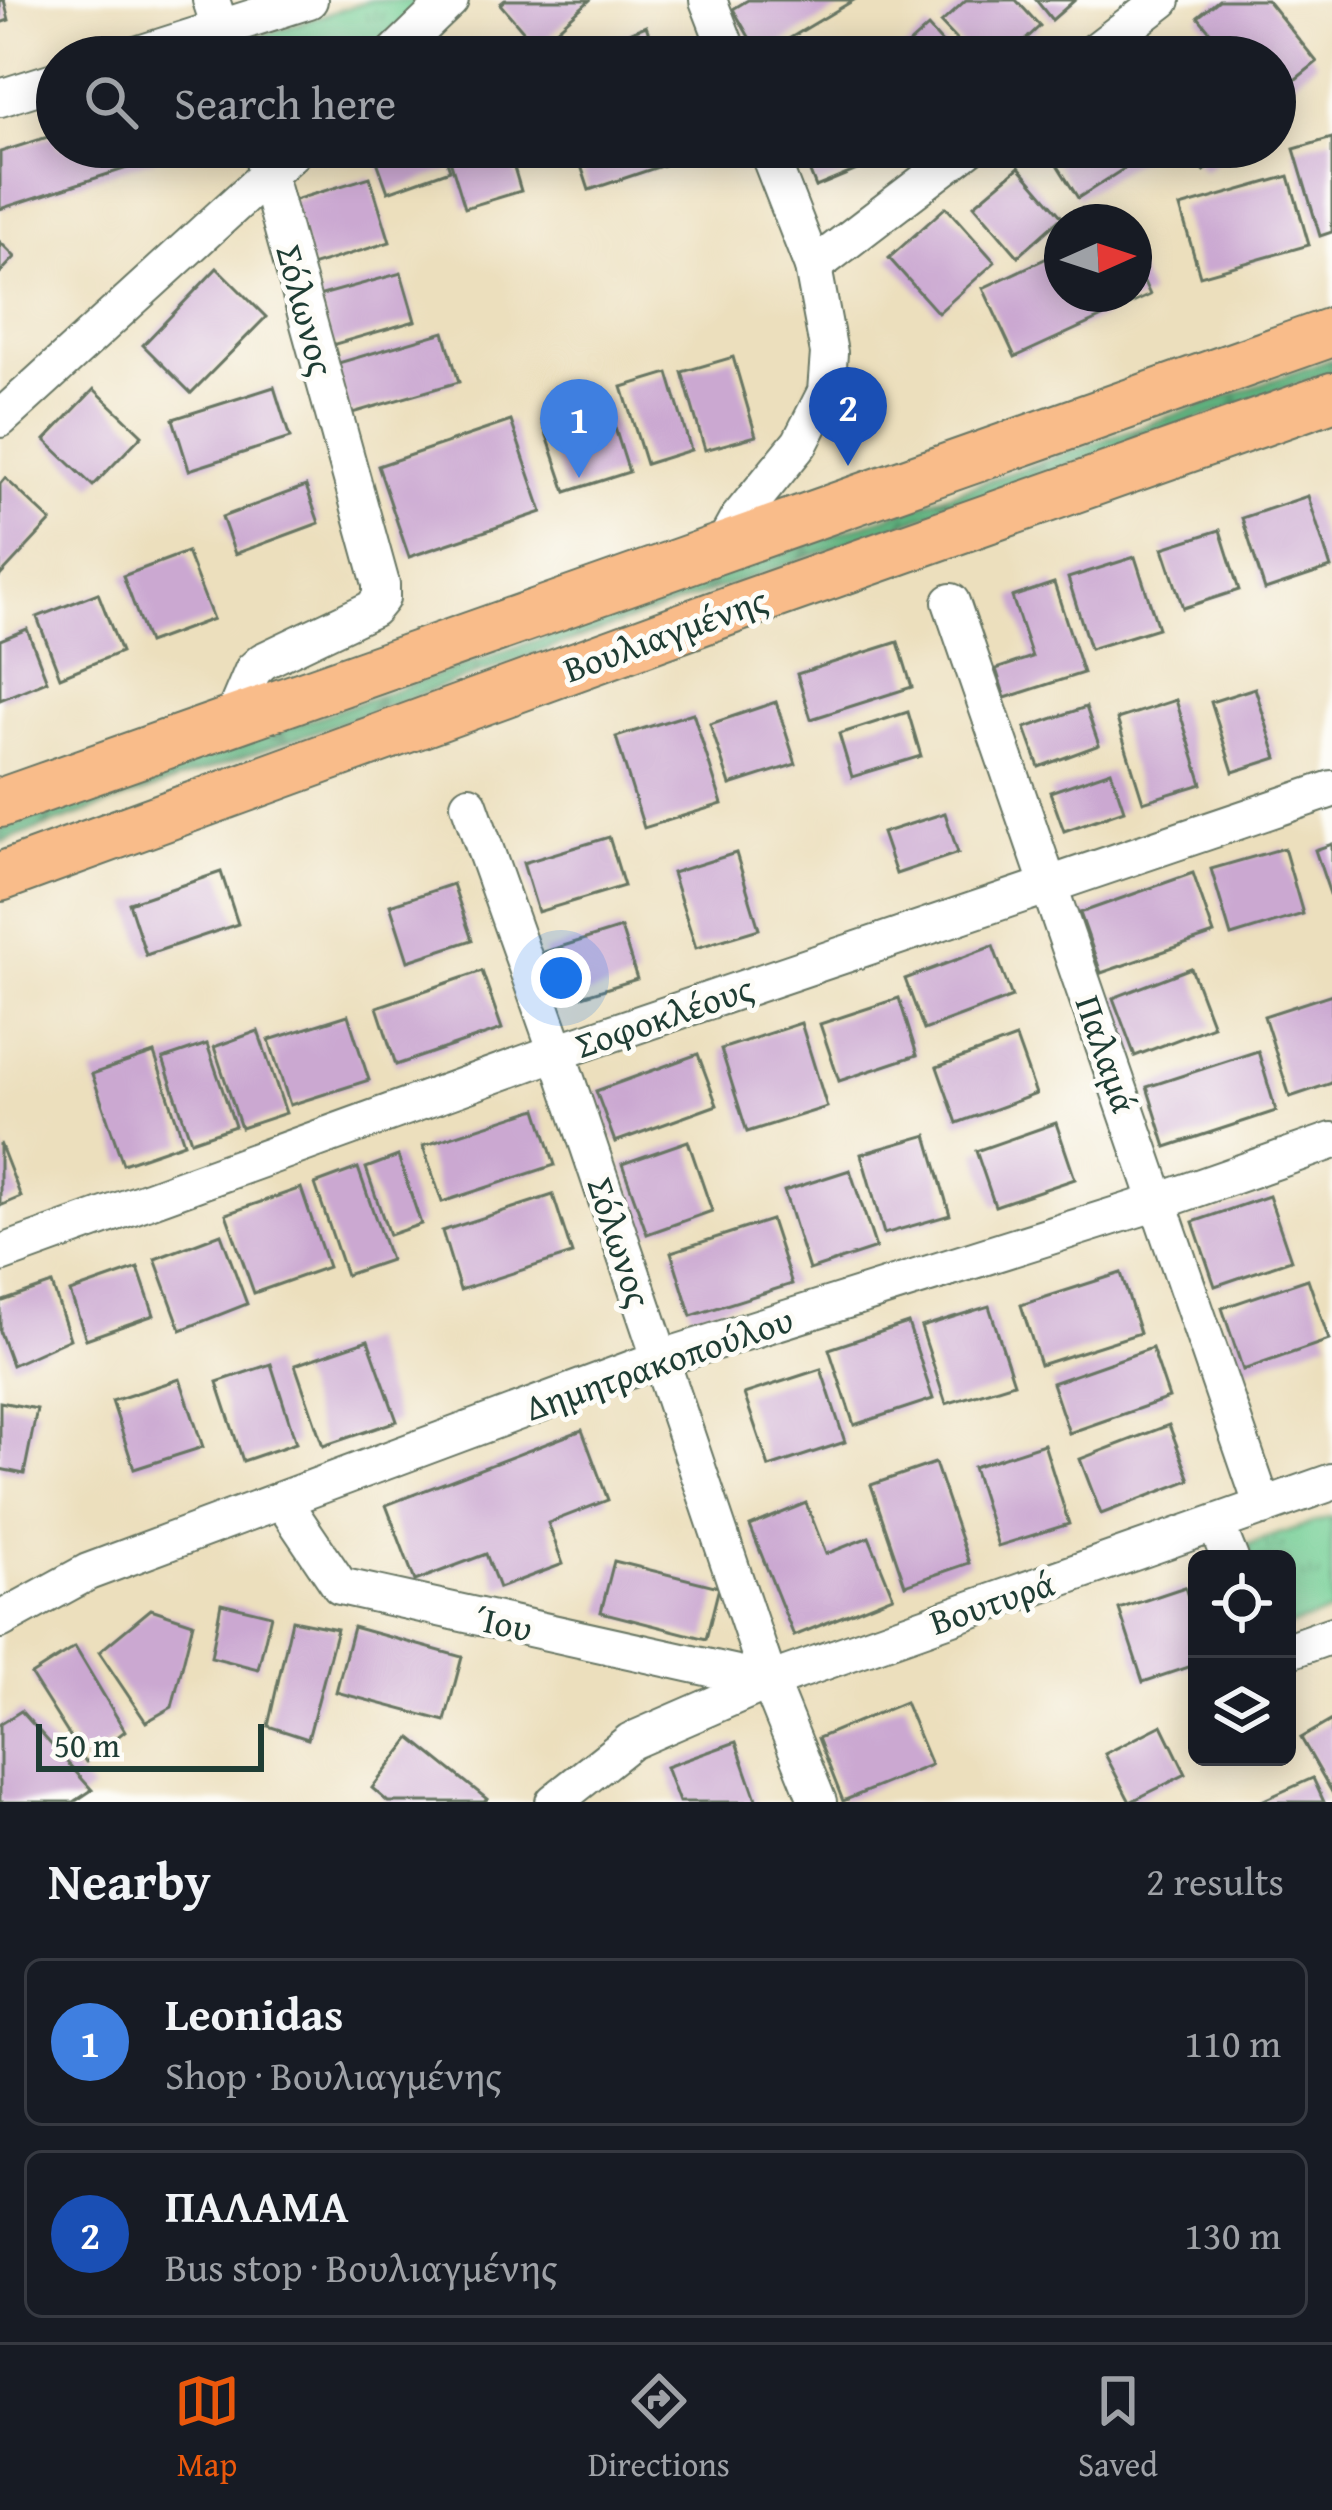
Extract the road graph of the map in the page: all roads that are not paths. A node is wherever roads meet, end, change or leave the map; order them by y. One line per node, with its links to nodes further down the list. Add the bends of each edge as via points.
1 (309, 0): 5 (street)
2 (450, 0): 6 (street)
3 (708, 0): 7 (street)
4 (1162, 0): 8 (street)
5 (221, 28)
6 (413, 36)
7 (722, 36)
8 (1115, 36)
9 (36, 87): 10 (street)
10 (0, 98)
11 (258, 168): 18 (street)
12 (267, 168): 21 (street, Σόλωνος, via 381,598 253,670)
13 (774, 168): 15 (street)
14 (943, 168): 15 (street)
15 (813, 267): 19 (street, via 829,353 826,392 800,443)
16 (1332, 332): 19 (main road, Βουλιαγμένης)
17 (1332, 398): 25 (main road, Βουλιαγμένης)
18 (0, 419)
19 (722, 548): 21 (main road, Βουλιαγμένης)
20 (951, 602): 26 (street, Παλαμά)
21 (231, 722): 23 (main road, Βουλιαγμένης)
22 (1332, 789): 26 (street, Σοφοκλέους)
23 (0, 803)
24 (470, 804): 27 (street, Σόλωνος)
25 (0, 877)
26 (1049, 886): 27 (street, Σοφοκλέους); 29 (street, Παλαμά)
27 (557, 1052): 30 (street, Σοφοκλέους); 31 (street, Σόλωνος)
28 (1332, 1141): 29 (street, Δημητρακοπούλου)
29 (1158, 1202): 31 (street, Δημητρακοπούλου); 34 (street, Παλαμά)
30 (0, 1254)
31 (659, 1359): 33 (street, Δημητρακοπούλου); 40 (street, Σόλωνος)
32 (1332, 1482): 34 (street, Βουτυρά)
33 (282, 1500): 37 (street, Δημητρακοπούλου, via 88,1572); 40 (street, Ίου, via 340,1586)
34 (1263, 1507): 35 (street, Βουτυρά)
35 (1216, 1524): 36 (street); 40 (street, Βουτυρά)
36 (1226, 1550)
37 (0, 1620)
38 (1332, 1635): 39 (street)
39 (1296, 1648)
40 (769, 1681): 41 (street, Βουτυρά, via 631,1741); 42 (street, Σόλωνος)
41 (554, 1802)
42 (818, 1802)

